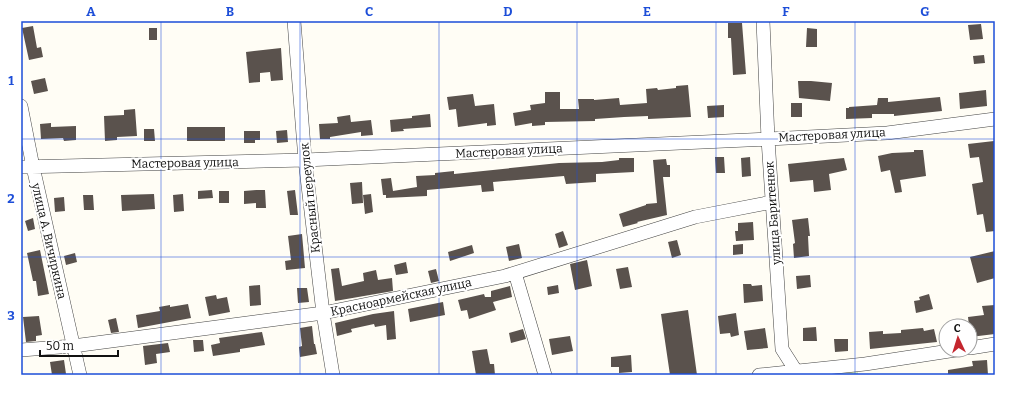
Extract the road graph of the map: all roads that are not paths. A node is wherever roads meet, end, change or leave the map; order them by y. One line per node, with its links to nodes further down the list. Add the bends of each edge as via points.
1 (294, 21): 6 (street, Красный переулок)
2 (763, 21): 5 (street, улица Баритенюк)
3 (21, 106): 7 (street, улица А. Вичиркина)
4 (995, 119): 5 (street, Мастеровая улица, via 887,133)
5 (768, 139): 6 (street, Мастеровая улица); 8 (street, улица Баритенюк)
6 (304, 160): 7 (street, Мастеровая улица); 10 (street, Красный переулок)
7 (27, 167): 12 (street, улица А. Вичиркина)
8 (772, 202): 9 (street, Красноармейская улица, via 695,217); 17 (street, улица Баритенюк, via 782,349)
9 (515, 273): 10 (street, Красноармейская улица); 20 (street)
10 (323, 313): 12 (street, Красноармейская улица); 19 (street, Красный переулок)
11 (995, 344): 13 (street)
12 (73, 346): 14 (street, Красноармейская улица); 18 (street, улица А. Вичиркина)
13 (978, 347)
14 (21, 350)
15 (938, 354): 16 (street)
16 (863, 369): 17 (street)
17 (799, 373): 21 (street)
18 (80, 375)
19 (334, 375)
20 (545, 375)
21 (759, 375)

